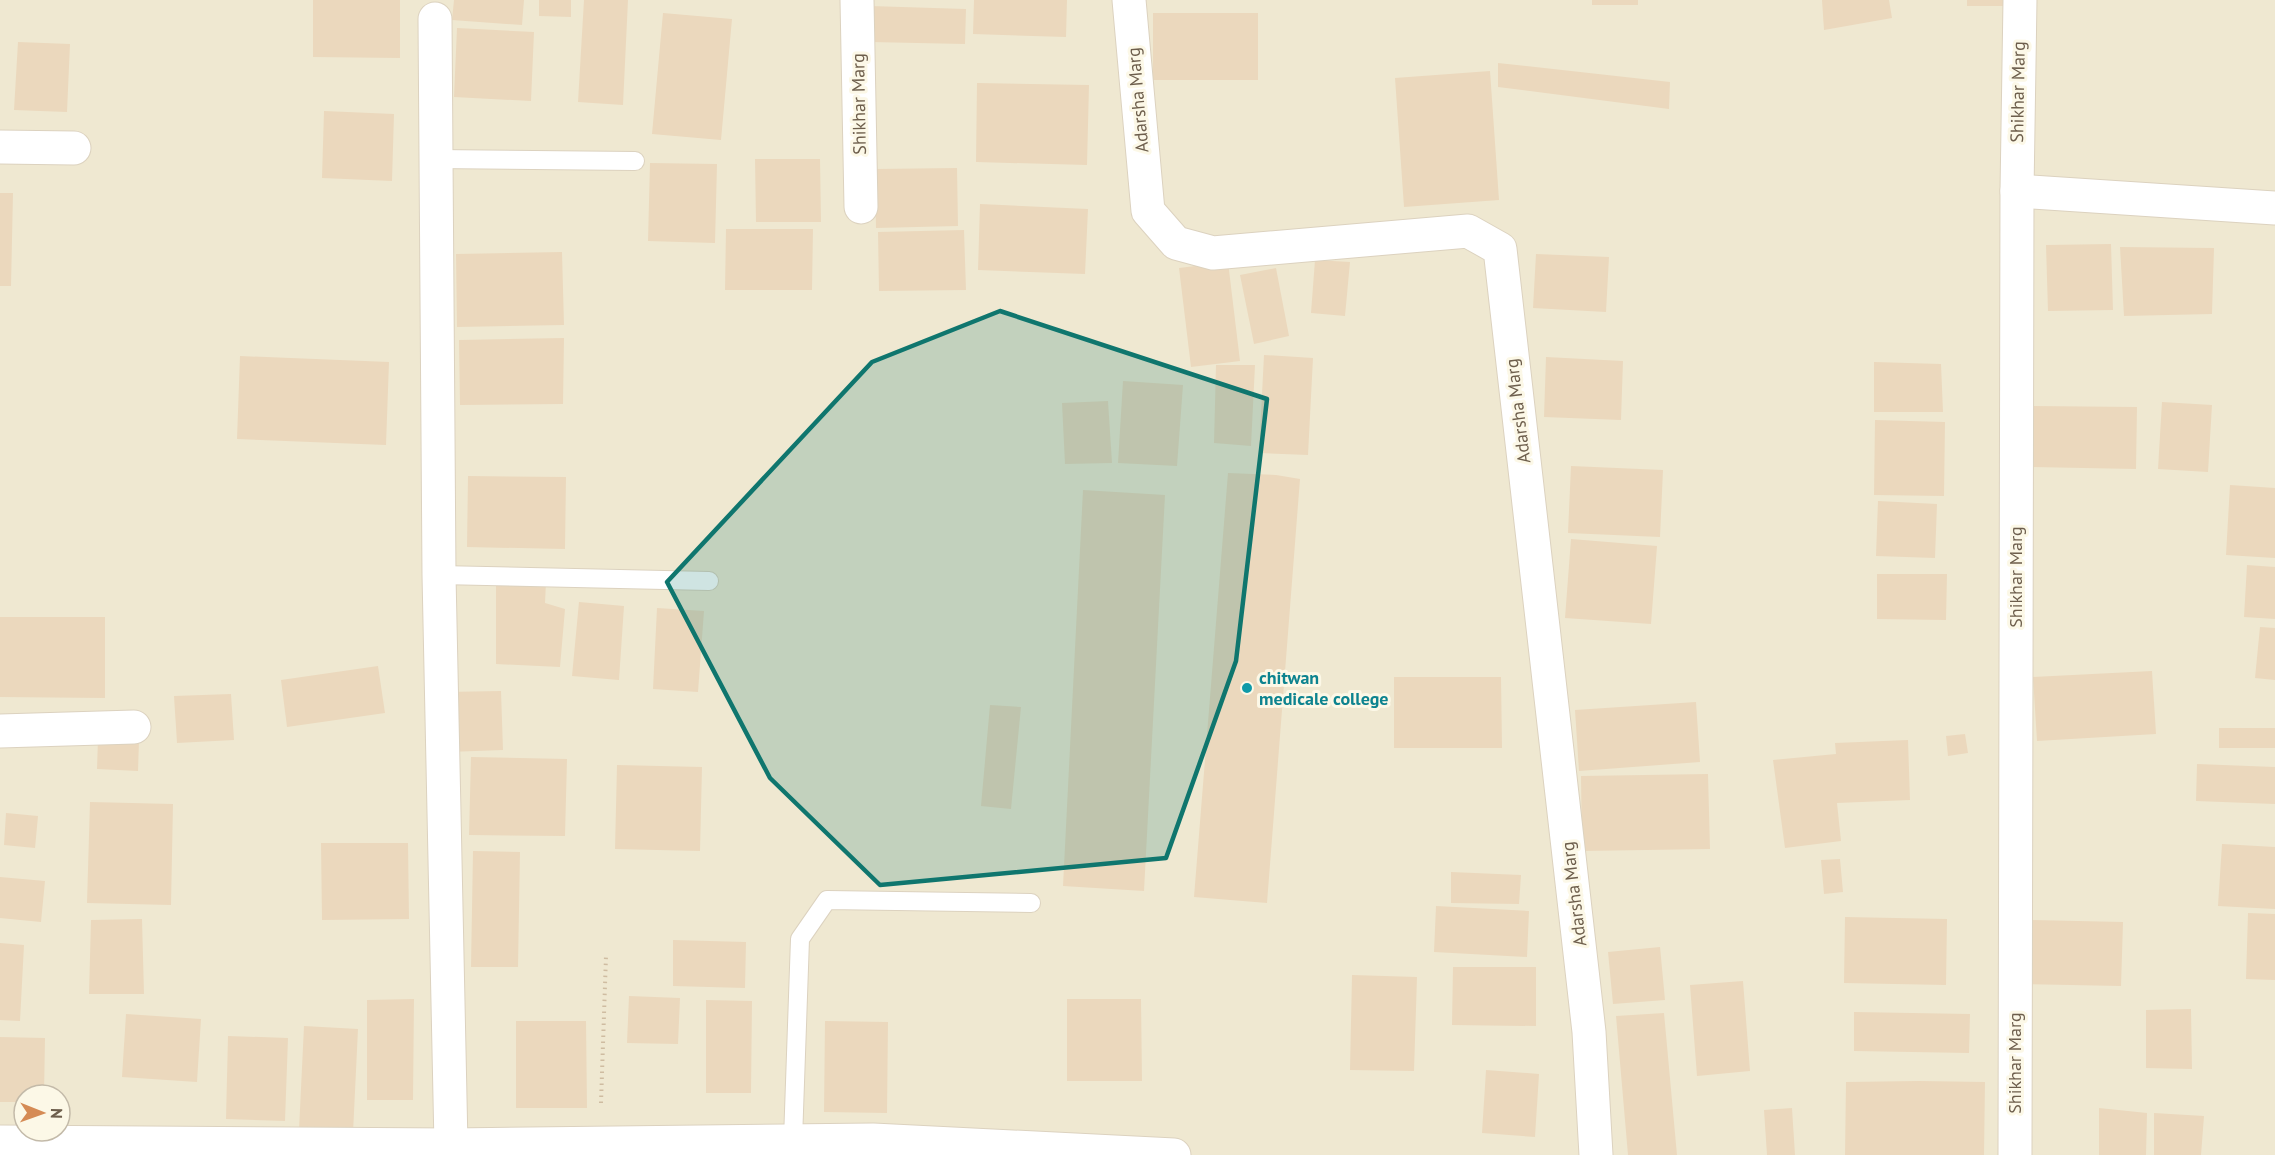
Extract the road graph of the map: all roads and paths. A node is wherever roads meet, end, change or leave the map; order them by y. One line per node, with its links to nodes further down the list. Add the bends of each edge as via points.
1 (857, 0): 10 (street, Shikhar Marg)
2 (1129, 0): 24 (street, Adarsha Marg, via 1148,210 1176,243 1213,253 1468,231 1500,249 1589,1032)
3 (2020, 0): 9 (street, Shikhar Marg)
4 (435, 19): 7 (street)
5 (0, 147): 6 (street)
6 (74, 148)
7 (435, 159): 8 (lane); 12 (street)
8 (635, 161)
9 (2017, 191): 11 (street); 25 (street, Shikhar Marg)
10 (861, 207)
11 (2275, 208)
12 (439, 575): 13 (lane); 21 (street)
13 (709, 581)
14 (134, 727): 15 (street)
15 (0, 731)
16 (1031, 903): 18 (lane, via 827,900 800,939)
17 (606, 956): 19 (path)
18 (793, 1140): 19 (street); 22 (street)
19 (599, 1142): 21 (street)
20 (0, 1143): 21 (street)
21 (451, 1145)
22 (873, 1148): 23 (street)
23 (1174, 1155)
24 (1596, 1155)
25 (2015, 1155)

